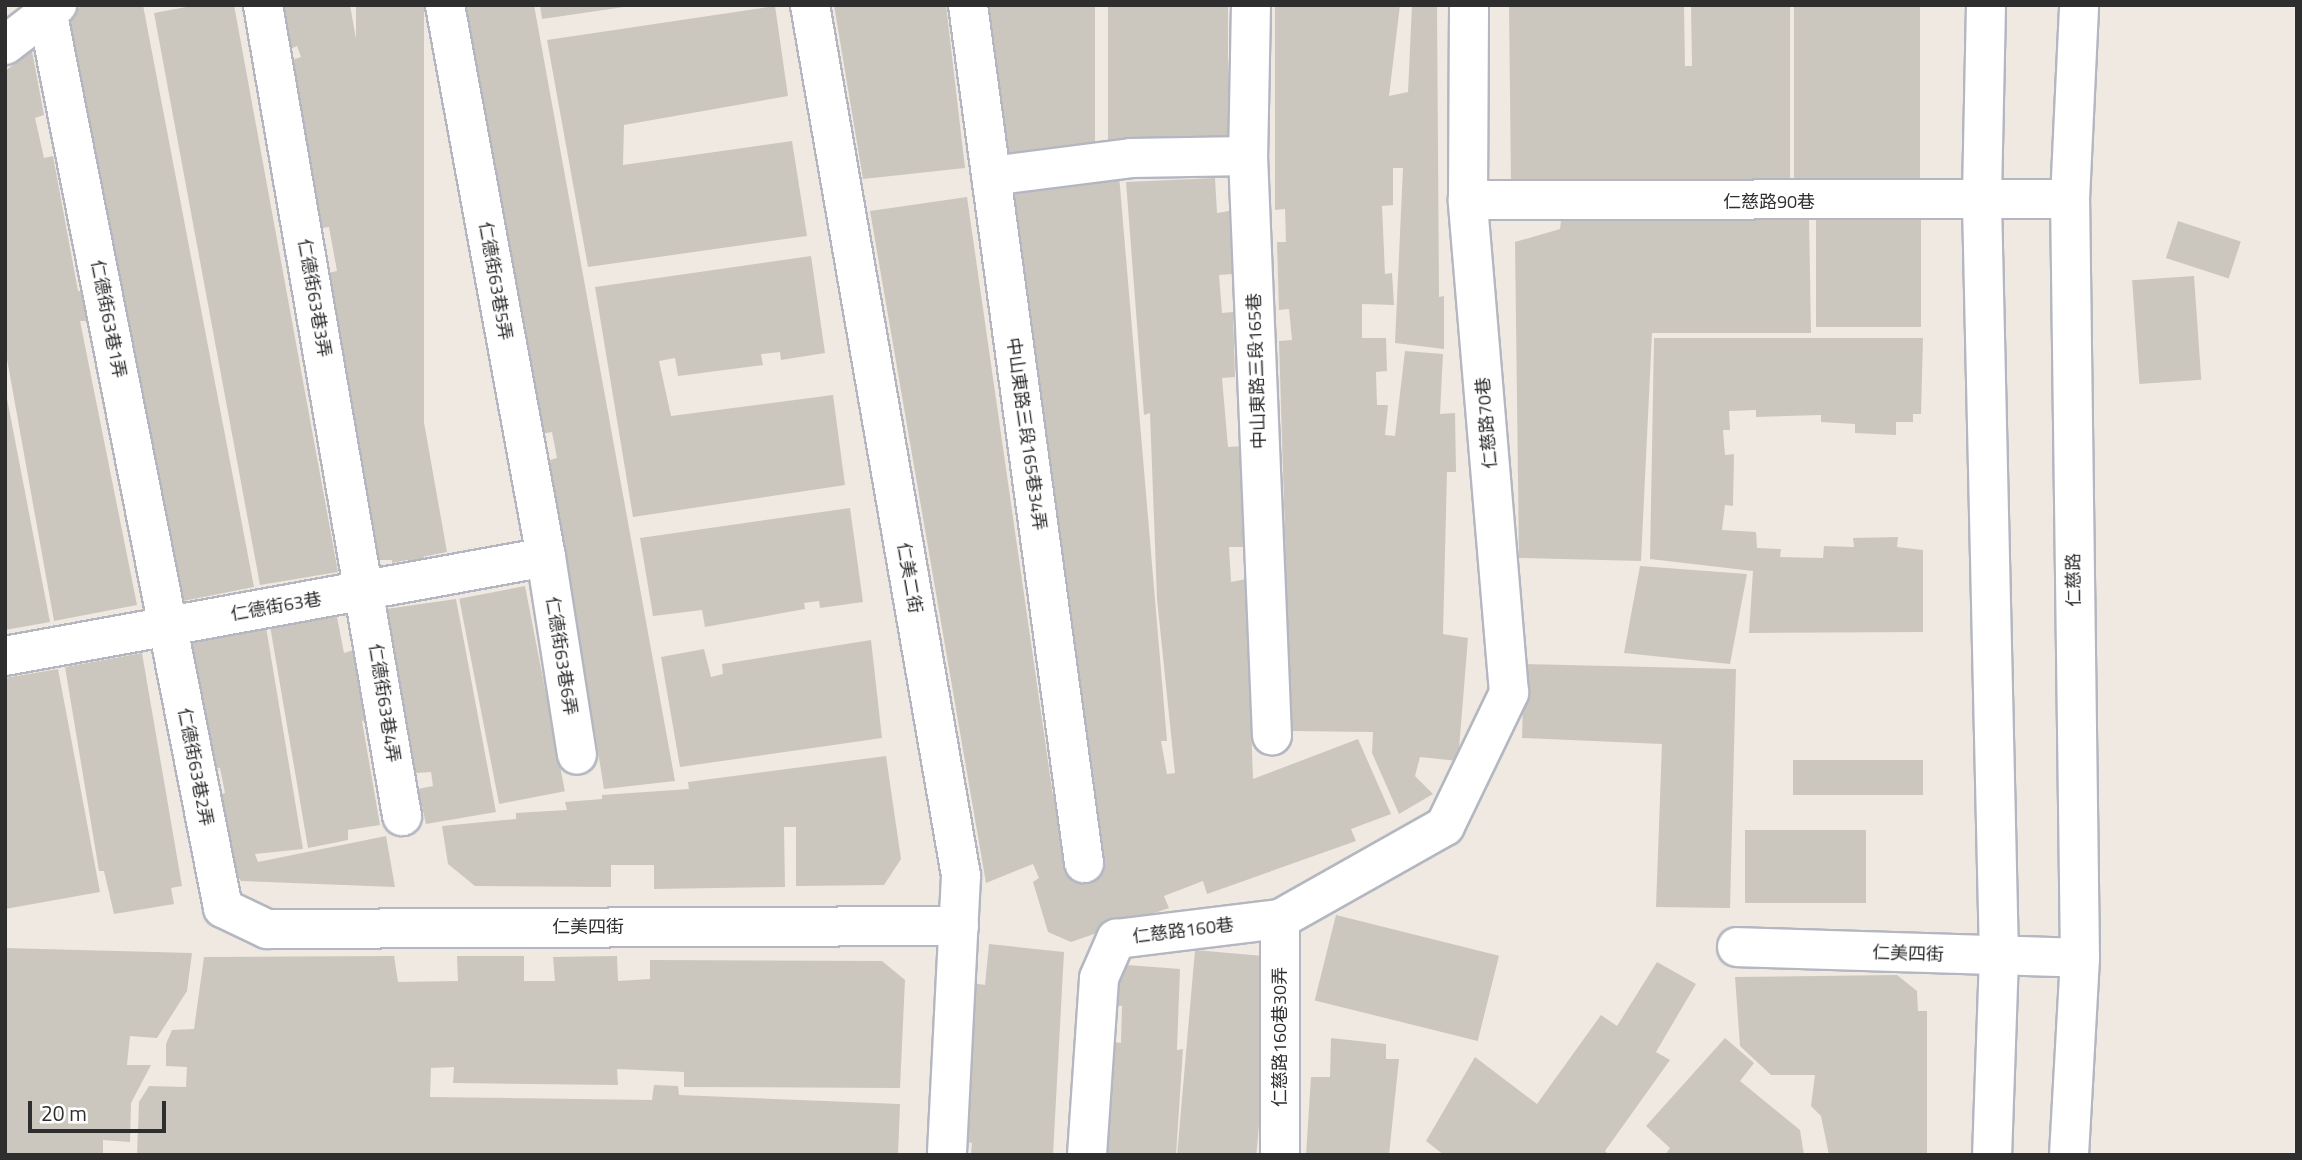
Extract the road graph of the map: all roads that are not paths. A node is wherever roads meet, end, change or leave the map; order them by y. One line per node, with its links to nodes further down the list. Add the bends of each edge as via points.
1 (263, 5): 17 (street, 仁德街63巷3弄)
2 (444, 5): 16 (street, 仁德街63巷5弄)
3 (810, 5): 27 (street, 仁美二街, via 961,876)
4 (968, 5): 12 (street, 中山東路三段165巷34弄)
5 (1251, 5): 11 (street, 中山東路三段165巷)
6 (1469, 5): 13 (street, 仁慈路70巷)
7 (1986, 5): 15 (street)
8 (2079, 5): 14 (street, 仁慈路)
9 (50, 7): 10 (street); 18 (street, 仁德街63巷1弄)
10 (5, 45)
11 (1248, 156): 12 (street, via 1131,158); 20 (street, 中山東路三段165巷)
12 (991, 176): 24 (street, 中山東路三段165巷34弄)
13 (1468, 200): 15 (street, 仁慈路90巷); 23 (street, 仁慈路70巷, via 1509,693)
14 (2070, 200): 15 (street, 仁慈路90巷); 30 (street, 仁慈路)
15 (1982, 203): 29 (street)
16 (545, 557): 17 (street, 仁德街63巷); 21 (street, 仁德街63巷6弄)
17 (366, 590): 18 (street, 仁德街63巷); 22 (street, 仁德街63巷4弄)
18 (168, 627): 19 (street, 仁德街63巷); 25 (street, 仁德街63巷2弄)
19 (5, 656)
20 (1272, 736)
21 (577, 755)
22 (402, 816)
23 (1445, 826): 26 (street, 仁慈路160巷)
24 (1084, 863)
25 (223, 908): 27 (street, 仁美四街, via 267,929)
26 (1280, 919): 32 (street, 仁慈路160巷, via 1116,940 1099,978); 33 (street, 仁慈路160巷30弄)
27 (959, 926): 31 (street, 仁美二街)
28 (1737, 947): 29 (street, 仁美四街)
29 (1999, 957): 30 (street, 仁美四街); 34 (street)
30 (2080, 958): 35 (street, 仁慈路)
31 (947, 1155)
32 (1087, 1155)
33 (1280, 1155)
34 (1992, 1155)
35 (2069, 1155)

